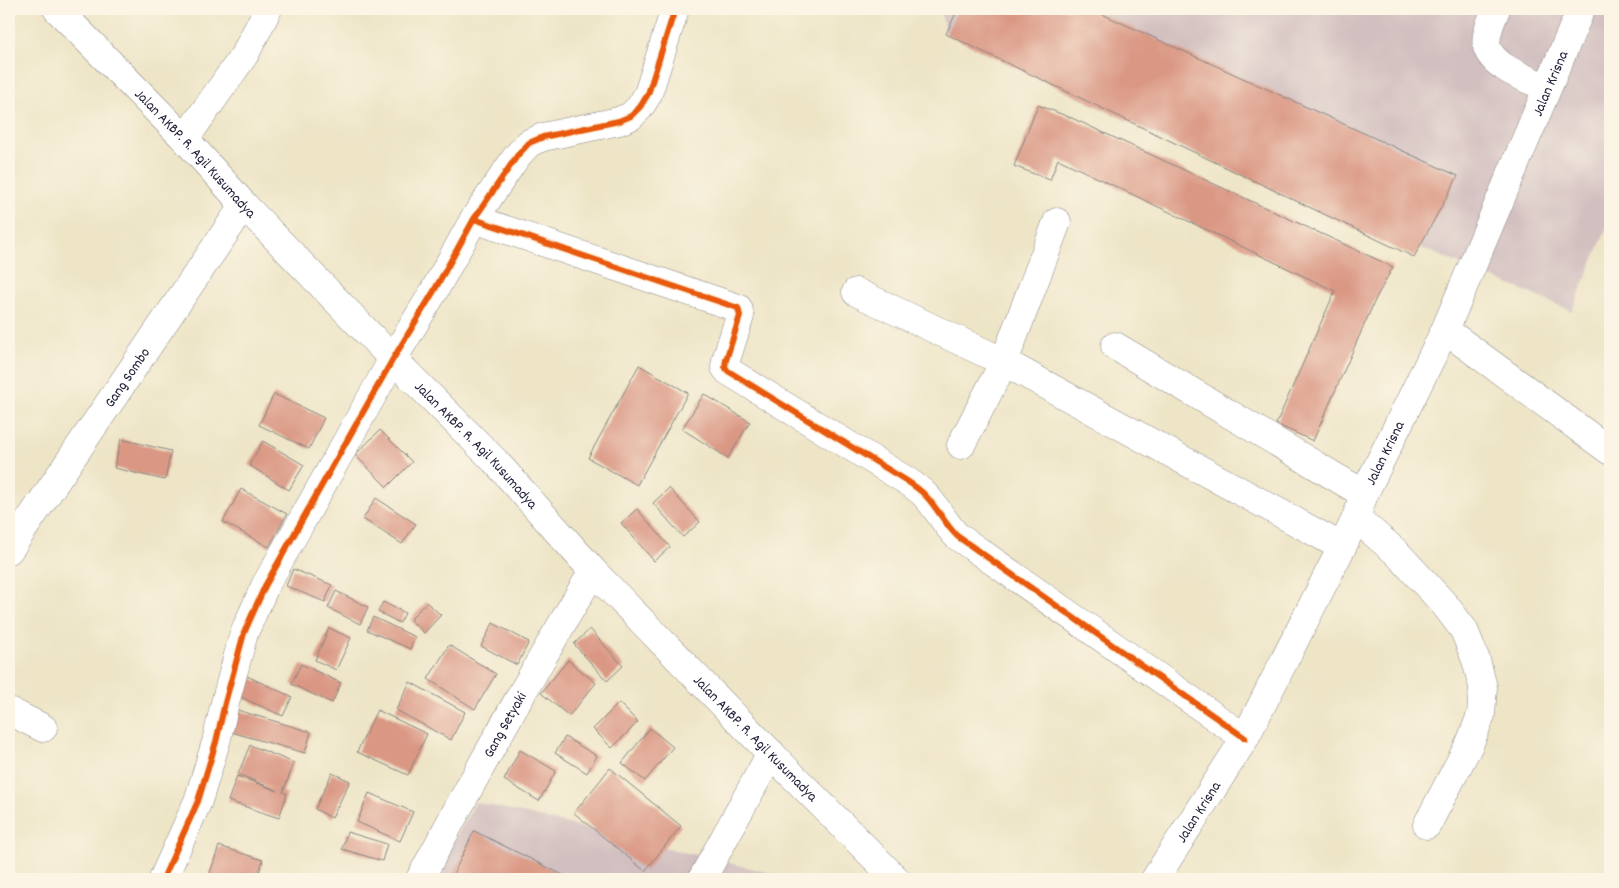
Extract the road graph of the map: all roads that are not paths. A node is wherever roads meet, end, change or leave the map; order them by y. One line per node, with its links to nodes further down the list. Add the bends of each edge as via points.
1 (57, 9): 7 (street, Jalan AKBP. R. Agil Kusumadya)
2 (268, 9): 7 (street, via 245,54)
3 (675, 9): 9 (street, via 648,94 640,107 619,121 543,137 529,143)
4 (1496, 9): 6 (street, via 1488,31 1487,46 1492,57 1504,68)
5 (1581, 9): 6 (street, Jalan Krisna)
6 (1547, 88): 12 (street, Jalan Krisna)
7 (185, 139): 8 (street, Jalan AKBP. R. Agil Kusumadya)
8 (244, 205): 14 (street, Jalan AKBP. R. Agil Kusumadya); 20 (street, Gang Sombo)
9 (474, 220): 14 (street); 24 (street, via 738,308 740,316 726,360 728,371 908,481 923,493 957,536)
10 (1057, 222): 15 (street)
11 (856, 292): 15 (street)
12 (1445, 330): 17 (street); 18 (street, Jalan Krisna)
13 (1115, 346): 18 (street)
14 (393, 359): 21 (street, Jalan AKBP. R. Agil Kusumadya, via 494,461); 27 (street, via 265,586 244,633 205,780)
15 (1004, 362): 16 (street); 19 (street)
16 (961, 445)
17 (1610, 451)
18 (1360, 506): 19 (street, Jalan Krisna); 26 (street, via 1464,630 1483,687 1481,715 1470,743)
19 (1342, 547): 24 (street, Jalan Krisna)
20 (9, 550)
21 (593, 571): 25 (street, Jalan AKBP. R. Agil Kusumadya); 28 (street, Gang Setyaki)
22 (9, 711): 23 (street)
23 (43, 728)
24 (1245, 738): 31 (street, Jalan Krisna)
25 (771, 753): 29 (street); 30 (street, Jalan AKBP. R. Agil Kusumadya)
26 (1427, 826)
27 (163, 879)
28 (420, 879)
29 (702, 879)
30 (896, 879)
31 (1155, 879)

